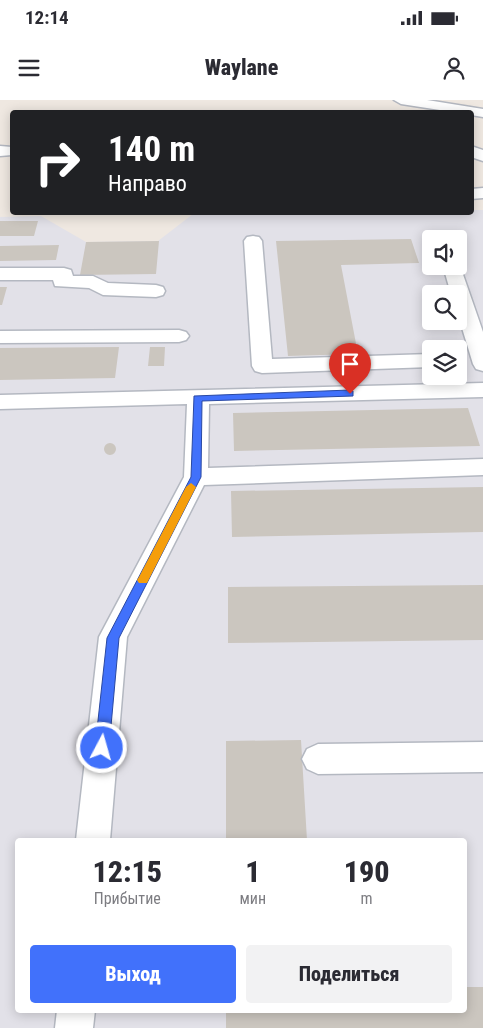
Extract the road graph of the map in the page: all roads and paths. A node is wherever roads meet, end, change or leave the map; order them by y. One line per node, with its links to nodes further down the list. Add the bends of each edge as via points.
1 (401, 100): 2 (street)
2 (436, 109)
3 (253, 241): 9 (street, via 262,366)
4 (0, 274): 6 (street, via 64,274 62,282 93,282 103,289)
5 (455, 275): 11 (street)
6 (156, 291)
7 (179, 336): 8 (street)
8 (0, 337)
9 (422, 361)
10 (467, 361): 11 (street)
11 (482, 362)
12 (483, 390): 13 (street)
13 (198, 398): 14 (street); 16 (street)
14 (0, 402)
15 (483, 466): 16 (street)
16 (196, 477): 19 (street, via 113,638)
17 (483, 757): 18 (street)
18 (318, 759)
19 (93, 838)
20 (76, 1013): 21 (street)
21 (74, 1028)

